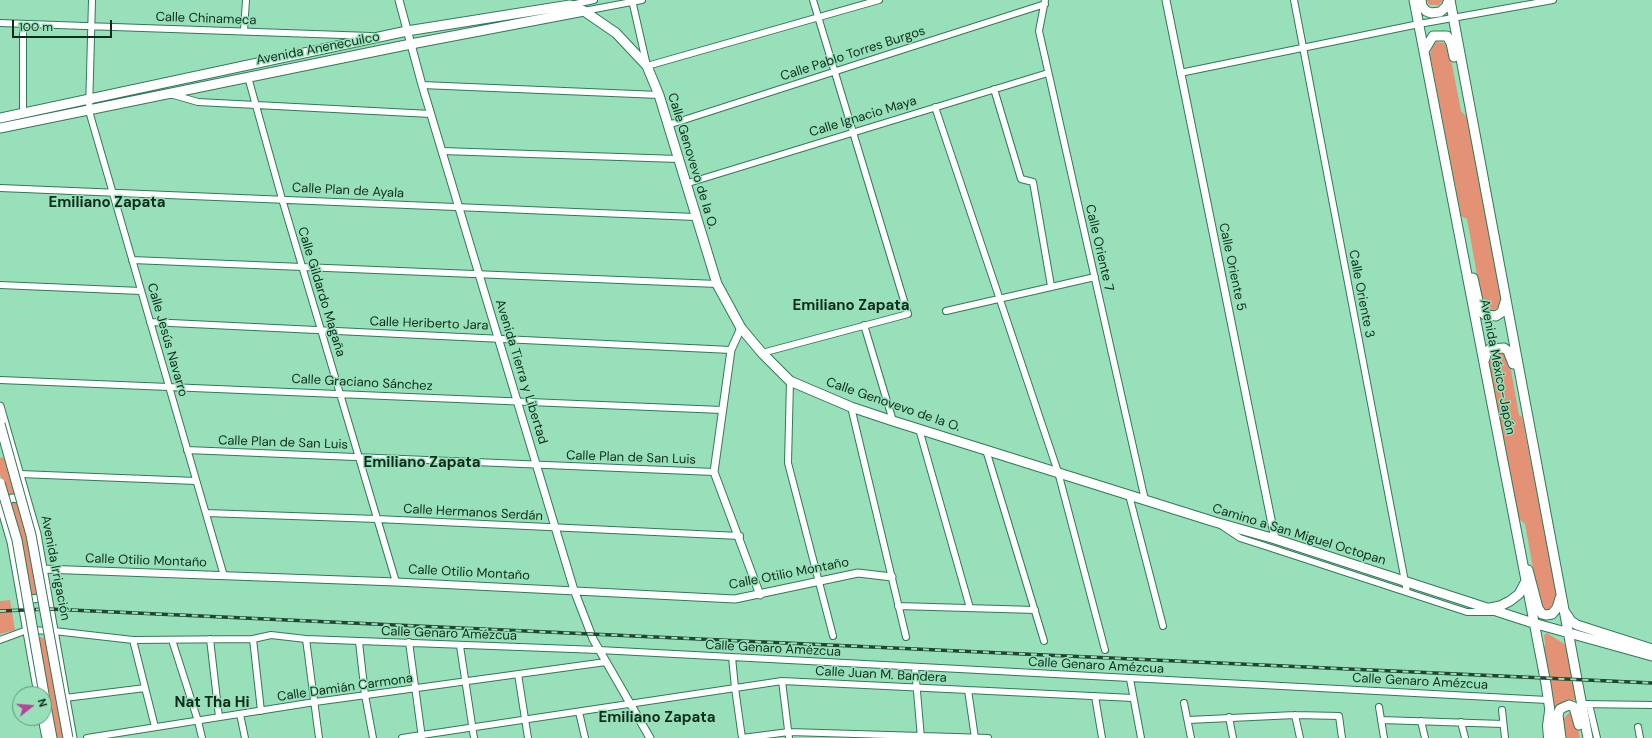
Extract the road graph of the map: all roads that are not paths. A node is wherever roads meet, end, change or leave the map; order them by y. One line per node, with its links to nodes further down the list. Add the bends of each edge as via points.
1 (92, 0): 23 (street, Calle Jesús Navarro)
2 (246, 0): 24 (street)
3 (399, 0): 25 (street, Avenida Tierra y Libertad)
4 (594, 0): 16 (street, Avenida Anenecuilco)
5 (642, 0): 14 (street, Avenida Anenecuilco)
6 (813, 0): 18 (street)
7 (878, 0): 18 (street)
8 (1166, 0): 33 (street, Calle Oriente 5)
9 (1294, 0): 28 (street, Calle Oriente 3)
10 (1414, 0): 22 (main road, Avenida México-Japón)
11 (1420, 0): 12 (main road, via 1426,11 1431,13 1440,12)
12 (1449, 0): 19 (main road, Avenida México-Japón)
13 (1554, 0): 19 (street)
14 (633, 1): 17 (street, Avenida Anenecuilco); 30 (street, Calle Genovevo de la O.)
15 (1045, 2): 31 (street, Calle Pablo Torres Burgos); 32 (street, Calle Oriente 7, via 1039,31)
16 (570, 5): 17 (main road, Calle Genovevo de la O.); 25 (main road, Avenida Anenecuilco)
17 (584, 11): 27 (main road, Avenida Anenecuilco); 30 (main road, Calle Genovevo de la O., via 616,34)
18 (818, 17): 30 (street); 31 (street)
19 (1453, 17): 22 (street); 45 (main road, Avenida México-Japón)
20 (0, 23): 21 (street, Calle Chinameca)
21 (23, 24): 23 (street, Calle Chinameca); 43 (street)
22 (1418, 24): 28 (street); 29 (main road, Avenida México-Japón)
23 (90, 25): 24 (street, Calle Chinameca); 39 (street, Calle Jesús Navarro)
24 (244, 31): 26 (street, Calle Chinameca)
25 (407, 31): 26 (main road, Avenida Anenecuilco); 27 (street, Avenida Tierra y Libertad)
26 (387, 36): 39 (main road, Avenida Anenecuilco)
27 (411, 44): 34 (main road, Avenida Anenecuilco); 35 (street, Avenida Tierra y Libertad)
28 (1303, 47): 33 (street); 115 (street, Calle Oriente 3)
29 (1424, 51): 45 (main road, via 1433,36 1446,36 1451,43 1464,98); 57 (main road, Avenida México-Japón)
30 (647, 66): 38 (main road, Calle Genovevo de la O.)
31 (835, 72): 47 (street, Calle Pablo Torres Burgos); 49 (street)
32 (1048, 73): 36 (street, Calle Ignacio Maya); 62 (street, Calle Oriente 7)
33 (1180, 73): 111 (street, Calle Oriente 5)
34 (248, 77): 37 (main road, Avenida Anenecuilco); 40 (street, Calle Gildardo Magaña)
35 (422, 85): 38 (street); 44 (street, Avenida Tierra y Libertad)
36 (994, 89): 41 (street, Calle Ignacio Maya); 65 (street, via 1021,179 1033,182)
37 (168, 94): 40 (street, via 198,102); 42 (main road, Avenida Anenecuilco)
38 (659, 95): 47 (main road, Calle Genovevo de la O.)
39 (89, 100): 42 (street, Calle Jesús Navarro); 43 (main road, Avenida Anenecuilco)
40 (256, 106): 44 (street); 55 (street, Calle Gildardo Magaña)
41 (935, 107): 49 (street, Calle Ignacio Maya); 67 (street)
42 (89, 111): 48 (main road, Avenida Anenecuilco); 54 (street, Calle Jesús Navarro)
43 (23, 113): 46 (main road, Avenida Anenecuilco)
44 (431, 114): 50 (street, Avenida Tierra y Libertad)
45 (1471, 114): 68 (main road, Avenida México-Japón)
46 (0, 118)
47 (668, 125): 51 (main road, Calle Genovevo de la O.)
48 (0, 128)
49 (853, 132): 52 (street, Calle Ignacio Maya); 71 (street, via 908,314)
50 (442, 151): 51 (street); 56 (street, Avenida Tierra y Libertad)
51 (678, 159): 52 (main road, Calle Genovevo de la O.)
52 (685, 184): 58 (main road, Calle Genovevo de la O.)
53 (0, 188): 54 (street, Calle Plan de Ayala)
54 (112, 192): 55 (street, Calle Plan de Ayala); 59 (street, Calle Jesús Navarro)
55 (282, 199): 56 (street, Calle Plan de Ayala); 60 (street, Calle Gildardo Magaña)
56 (459, 208): 58 (street, Calle Plan de Ayala); 61 (street, Avenida Tierra y Libertad)
57 (1455, 216): 68 (main road, via 1463,233 1480,310 1485,315 1496,316 1502,312); 77 (main road, Avenida México-Japón)
58 (695, 217): 63 (main road, Calle Genovevo de la O.)
59 (132, 260): 60 (street); 66 (street, Calle Jesús Navarro)
60 (302, 266): 61 (street); 73 (street, Calle Gildardo Magaña)
61 (479, 275): 63 (street); 74 (street, Avenida Tierra y Libertad)
62 (1095, 277): 65 (street); 102 (street, Calle Oriente 7)
63 (717, 284): 72 (main road, Calle Genovevo de la O.)
64 (0, 285): 66 (street)
65 (1051, 286): 67 (street)
66 (141, 291): 70 (street, Calle Jesús Navarro)
67 (999, 299): 69 (street); 97 (street)
68 (1505, 299): 82 (main road, Avenida México-Japón)
69 (946, 311)
70 (150, 322): 73 (street, Calle Heriberto Jara); 80 (street, Calle Jesús Navarro)
71 (864, 325): 76 (street); 87 (street)
72 (742, 328): 75 (street); 76 (main road, Calle Genovevo de la O.)
73 (321, 331): 74 (street, Calle Heriberto Jara); 81 (street, Calle Gildardo Magaña)
74 (498, 338): 75 (street, Calle Heriberto Jara); 83 (street, Avenida Tierra y Libertad)
75 (731, 350): 86 (street)
76 (762, 353): 79 (main road, Calle Genovevo de la O.)
77 (1483, 363): 82 (main road, via 1490,349 1504,348 1508,352); 108 (main road, Avenida México-Japón)
78 (0, 380): 80 (street, Calle Graciano Sánchez)
79 (790, 381): 85 (main road, Calle Genovevo de la O.); 117 (street, via 788,463)
80 (169, 386): 81 (street, Calle Graciano Sánchez); 92 (street, Calle Jesús Navarro)
81 (340, 393): 83 (street, Calle Graciano Sánchez); 94 (street, Calle Gildardo Magaña)
82 (1525, 400): 123 (main road, Avenida México-Japón)
83 (518, 402): 86 (street, Calle Graciano Sánchez); 95 (street, Avenida Tierra y Libertad)
84 (0, 406): 90 (street, Avenida Irrigación)
85 (851, 407): 87 (main road, Calle Genovevo de la O.); 114 (street)
86 (722, 410): 96 (street)
87 (894, 421): 89 (main road, Calle Genovevo de la O.)
88 (0, 424): 204 (main road, Avenida Irrigación, bridge, via 31,535)
89 (919, 429): 93 (main road, Calle Genovevo de la O.); 127 (street)
90 (11, 444): 91 (street); 98 (street, Avenida Irrigación)
91 (0, 446)
92 (187, 450): 94 (street, Calle Plan de San Luis); 99 (street, Calle Jesús Navarro)
93 (986, 450): 97 (main road, Calle Genovevo de la O.); 129 (street)
94 (359, 456): 95 (street, Calle Plan de San Luis); 106 (street, Calle Gildardo Magaña)
95 (536, 465): 96 (street, Calle Plan de San Luis); 109 (street, Avenida Tierra y Libertad)
96 (714, 472): 110 (street)
97 (1058, 472): 101 (main road, Camino a San Miguel Octopan); 150 (street)
98 (20, 474): 99 (street); 103 (street, Avenida Irrigación)
99 (196, 481): 105 (street, Calle Jesús Navarro)
100 (0, 483): 160 (main road, bridge, via 16,540)
101 (1129, 495): 102 (main road, Camino a San Miguel Octopan); 132 (street)
102 (1145, 500): 107 (main road, Camino a San Miguel Octopan)
103 (28, 502): 104 (street, via 23,498 12,498); 112 (street, Avenida Irrigación)
104 (0, 505): 121 (street, via 11,542)
105 (206, 513): 106 (street, Calle Hermanos Serdán); 113 (street, Calle Jesús Navarro)
106 (377, 519): 109 (street, Calle Hermanos Serdán); 116 (street, Calle Gildardo Magaña)
107 (1215, 522): 111 (main road, Camino a San Miguel Octopan); 122 (street, via 1240,538)
108 (1514, 523): 118 (main road, Avenida México-Japón); 123 (main road, via 1538,608 1542,614 1552,614 1557,608)
109 (555, 528): 110 (street, Calle Hermanos Serdán); 120 (street, Avenida Tierra y Libertad)
110 (740, 536): 124 (street)
111 (1275, 539): 115 (main road, Camino a San Miguel Octopan)
112 (43, 569): 113 (street, Calle Otilio Montaño); 119 (street, Avenida Irrigación)
113 (224, 576): 116 (street, Calle Otilio Montaño)
114 (892, 577): 117 (street, Calle Otilio Montaño, via 858,573); 125 (street)
115 (1405, 581): 122 (street, Calle Oriente 3); 128 (main road, Camino a San Miguel Octopan)
116 (396, 582): 120 (street, Calle Otilio Montaño)
117 (820, 582): 124 (street, Calle Otilio Montaño); 136 (street)
118 (1525, 583): 128 (main road, via 1510,601); 131 (main road, Avenida México-Japón)
119 (46, 590): 121 (street, via 39,598 32,599); 134 (street, Avenida Irrigación)
120 (574, 590): 124 (street, Calle Otilio Montaño, via 735,599); 149 (street, Avenida Tierra y Libertad)
121 (20, 591): 133 (street)
122 (1407, 592): 130 (street, via 1467,612)
123 (1560, 592): 126 (main road, Avenida México-Japón)
124 (760, 595)
125 (898, 606): 127 (street); 137 (street)
126 (1562, 607): 135 (main road, Avenida México-Japón); 148 (main road, via 1571,621 1577,625)
127 (970, 608): 129 (street)
128 (1489, 609): 130 (main road, Camino a San Miguel Octopan)
129 (1035, 610): 144 (street)
130 (1499, 612): 131 (main road, Camino a San Miguel Octopan)
131 (1533, 623): 135 (main road, Camino a San Miguel Octopan); 172 (main road, Avenida México-Japón)
132 (1163, 626)
133 (27, 630): 134 (street, Calle Genaro Amézcua); 141 (street, Calle Genaro Amézcua); 159 (street)
134 (54, 631): 142 (street, Calle Genaro Amézcua); 168 (street, Avenida Irrigación)
135 (1567, 632): 151 (main road, Camino a San Miguel Octopan); 174 (main road, Avenida México-Japón)
136 (833, 636)
137 (906, 637)
138 (210, 639): 139 (street, Calle Genaro Amézcua); 143 (street, Calle Genaro Amézcua); 182 (street)
139 (253, 639): 140 (street, Calle Genaro Amézcua, via 271,635); 178 (street)
140 (306, 639): 145 (street, Calle Genaro Amézcua); 170 (street)
141 (0, 640)
142 (132, 640): 143 (street, Calle Genaro Amézcua); 162 (street)
143 (172, 640): 187 (street)
144 (1044, 641)
145 (358, 642): 146 (street, Calle Genaro Amézcua); 166 (street)
146 (409, 642): 147 (street, Calle Genaro Amézcua); 163 (street)
147 (460, 646): 149 (street, Calle Genaro Amézcua); 157 (street)
148 (1652, 649)
149 (599, 650): 152 (street, Calle Genaro Amézcua); 153 (street, Avenida Tierra y Libertad)
150 (1105, 650)
151 (1652, 656)
152 (732, 657): 154 (street, Calle Genaro Amézcua); 164 (street)
153 (606, 662): 155 (street, Calle Damián Carmona); 173 (street, Avenida Tierra y Libertad)
154 (915, 668): 156 (street, Calle Genaro Amézcua); 161 (street)
155 (518, 674): 157 (street, Calle Damián Carmona); 184 (street)
156 (1130, 679): 169 (street); 172 (street, Calle Genaro Amézcua)
157 (466, 681): 163 (street, Calle Damián Carmona); 194 (street)
158 (782, 681): 161 (street, Calle Juan M. Bandera); 164 (street, Calle Juan M. Bandera); 197 (street)
159 (37, 686)
160 (42, 686)
161 (916, 687): 165 (street, Calle Juan M. Bandera); 201 (street)
162 (145, 688): 168 (street); 193 (street)
163 (415, 688): 166 (street, Calle Damián Carmona); 198 (street)
164 (734, 688): 173 (street, Calle Juan M. Bandera); 217 (street)
165 (968, 690): 167 (street, Calle Juan M. Bandera); 218 (street)
166 (365, 695): 170 (street, Calle Damián Carmona); 210 (street)
167 (1095, 696): 169 (street, Calle Juan M. Bandera); 220 (street)
168 (65, 698): 205 (street, Avenida Irrigación)
169 (1133, 698): 221 (street)
170 (314, 702): 178 (street, Calle Damián Carmona); 209 (street)
171 (1184, 703): 185 (street)
172 (1548, 703): 230 (street); 231 (main road, Avenida México-Japón)
173 (630, 704): 179 (street, Calle Juan M. Bandera); 216 (street, Avenida Tierra y Libertad)
174 (1585, 704): 175 (street); 234 (main road, Avenida México-Japón); 235 (street)
175 (1652, 705)
176 (1379, 707): 186 (street)
177 (1502, 710): 190 (street)
178 (261, 711): 180 (street, Calle Damián Carmona)
179 (579, 712): 184 (street, Calle Juan M. Bandera); 196 (street)
180 (240, 714): 182 (street, Calle Damián Carmona); 208 (street)
181 (1295, 715): 183 (street); 224 (street); 225 (street, via 1339,716)
182 (220, 717): 187 (street, Calle Damián Carmona)
183 (1229, 717): 185 (street); 223 (street)
184 (524, 720): 194 (street, Calle Juan M. Bandera); 213 (street)
185 (1188, 720): 222 (street)
186 (1381, 720): 188 (street); 226 (street)
187 (198, 721): 193 (street, Calle Damián Carmona); 207 (street)
188 (1421, 721): 189 (street); 227 (street)
189 (1461, 722): 190 (street); 228 (street)
190 (1502, 724): 229 (street)
191 (44, 726): 202 (street)
192 (50, 726): 203 (main road)
193 (155, 727): 206 (street, Calle Damián Carmona)
194 (472, 727): 198 (street, Calle Juan M. Bandera); 212 (street)
195 (1638, 727): 236 (street)
196 (585, 731): 214 (street); 215 (street)
197 (789, 735): 199 (street); 217 (street)
198 (422, 736): 211 (street, Calle Juan M. Bandera)
199 (834, 736): 200 (street)
200 (880, 736): 201 (street)
201 (921, 737): 218 (street)
202 (46, 738)
203 (52, 738)
204 (68, 738)
205 (73, 738)
206 (87, 738)
207 (202, 738)
208 (245, 738)
209 (319, 738)
210 (373, 738)
211 (402, 738)
212 (474, 738)
213 (528, 738)
214 (585, 738)
215 (589, 738)
216 (650, 738)
217 (742, 738)
218 (975, 738): 219 (street)
219 (988, 738)
220 (1102, 738)
221 (1141, 738)
222 (1191, 738)
223 (1233, 738)
224 (1300, 738)
225 (1342, 738)
226 (1384, 738)
227 (1425, 738)
228 (1465, 738)
229 (1505, 738)
230 (1547, 738)
231 (1554, 738)
232 (1561, 738): 233 (main road, via 1558,715 1560,709 1569,706 1574,707 1576,711)
233 (1582, 738)
234 (1588, 738)
235 (1597, 738)
236 (1640, 738)

